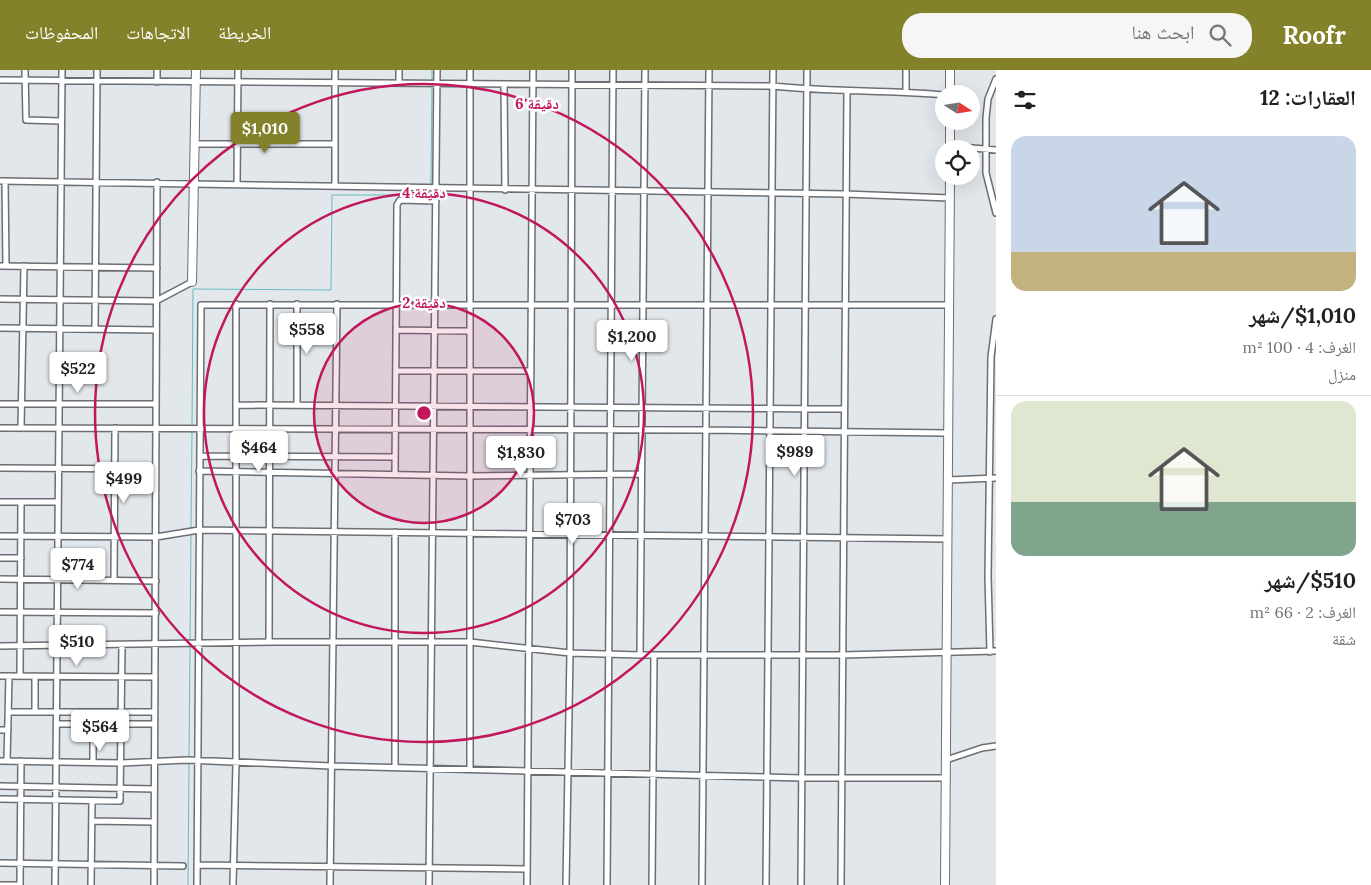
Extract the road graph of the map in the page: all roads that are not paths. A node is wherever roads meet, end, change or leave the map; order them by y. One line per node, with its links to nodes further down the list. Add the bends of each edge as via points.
1 (25, 70): 22 (street)
2 (62, 70): 23 (street)
3 (97, 70): 24 (street)
4 (157, 70): 25 (street)
5 (196, 70): 26 (street)
6 (238, 70): 27 (street)
7 (335, 70): 28 (street)
8 (399, 70): 29 (street)
9 (437, 70): 30 (street)
10 (470, 70): 31 (street)
11 (533, 70): 33 (street)
12 (572, 70): 34 (street)
13 (612, 70): 35 (street)
14 (645, 70): 36 (street)
15 (709, 70): 38 (street)
16 (773, 70): 39 (street)
17 (808, 70): 40 (street)
18 (906, 70): 42 (street)
19 (950, 70): 37 (street)
20 (996, 79): 49 (street, via 986,108)
21 (0, 80): 22 (street)
22 (25, 80): 23 (street); 44 (street, via 26,120)
23 (62, 81): 24 (street); 44 (street)
24 (97, 81): 25 (street); 53 (street)
25 (157, 82): 26 (street)
26 (196, 82): 27 (street); 45 (street)
27 (238, 82): 28 (street); 46 (street)
28 (335, 83): 29 (street); 47 (street)
29 (399, 83): 30 (street)
30 (437, 83): 31 (street); 59 (street)
31 (470, 84): 32 (street); 60 (street)
32 (504, 84): 33 (street); 61 (street)
33 (533, 85): 34 (street); 62 (street)
34 (572, 85): 35 (street); 63 (street)
35 (613, 85): 36 (street); 64 (street)
36 (645, 85): 38 (street); 65 (street)
37 (950, 85)
38 (708, 86): 39 (street); 66 (street)
39 (773, 86): 40 (street); 67 (street)
40 (807, 90): 41 (street); 68 (street)
41 (847, 90): 42 (street); 69 (street)
42 (906, 92): 43 (street)
43 (935, 94)
44 (61, 121): 52 (street)
45 (195, 144): 46 (street); 55 (street)
46 (237, 144): 47 (street); 56 (street)
47 (335, 144): 57 (street)
48 (980, 148): 49 (street)
49 (988, 148): 50 (street); 72 (street, via 986,173)
50 (996, 150)
51 (3, 181): 52 (street); 73 (street)
52 (61, 181): 53 (street); 75 (street)
53 (97, 181): 54 (street); 76 (street)
54 (157, 182): 55 (street); 77 (street)
55 (194, 182): 56 (street); 78 (street)
56 (236, 183): 57 (street)
57 (335, 185): 59 (street)
58 (950, 185): 70 (street)
59 (436, 188): 60 (street); 71 (street)
60 (470, 189): 61 (street); 90 (street)
61 (505, 190): 62 (street)
62 (531, 190): 63 (street); 91 (street)
63 (570, 191): 64 (street); 92 (street)
64 (611, 191): 65 (street); 93 (street)
65 (643, 192): 66 (street); 94 (street)
66 (707, 192): 67 (street); 95 (street)
67 (770, 193): 68 (street); 96 (street)
68 (805, 193): 69 (street); 97 (street)
69 (845, 194): 70 (street); 98 (street)
70 (950, 198): 99 (street)
71 (436, 201): 88 (street, via 398,202); 89 (street)
72 (996, 213)
73 (3, 266): 74 (street)
74 (24, 266): 75 (street); 80 (street)
75 (60, 267): 76 (street); 81 (street)
76 (95, 267): 77 (street); 82 (street)
77 (157, 268): 83 (street)
78 (192, 282): 83 (street)
79 (0, 299): 80 (street)
80 (23, 299): 81 (street); 103 (street)
81 (60, 299): 82 (street); 104 (street)
82 (95, 300): 83 (street); 102 (street)
83 (156, 300): 105 (street)
84 (236, 304): 85 (street); 117 (street); 136 (street, via 203,304 200,308)
85 (270, 304): 86 (street); 118 (street)
86 (297, 304): 87 (street); 119 (street)
87 (337, 304): 88 (street); 120 (street)
88 (397, 304): 89 (street); 106 (street)
89 (435, 304): 90 (street); 107 (street)
90 (469, 304): 91 (street); 108 (street)
91 (531, 304): 92 (street); 110 (street)
92 (570, 304): 93 (street); 125 (street)
93 (611, 304): 94 (street); 126 (street)
94 (643, 304): 95 (street); 127 (street)
95 (707, 304): 96 (street); 128 (street)
96 (771, 304): 97 (street); 130 (street)
97 (806, 304): 98 (street); 129 (street)
98 (844, 304): 99 (street); 131 (street)
99 (949, 305): 152 (street)
100 (996, 319): 173 (street, via 992,357)
101 (0, 328): 103 (street)
102 (95, 328): 104 (street); 105 (street)
103 (22, 329): 104 (street); 114 (street)
104 (60, 329): 115 (street)
105 (156, 330): 116 (street)
106 (396, 330): 107 (street); 109 (street)
107 (435, 330): 108 (street); 111 (street)
108 (469, 331): 112 (street)
109 (396, 371): 111 (street); 121 (street)
110 (531, 371): 112 (street); 124 (street)
111 (434, 372): 112 (street); 122 (street)
112 (469, 372): 123 (street)
113 (0, 404): 114 (street)
114 (21, 404): 115 (street); 133 (street)
115 (60, 404): 116 (street); 138 (street)
116 (156, 404): 135 (street)
117 (236, 405): 118 (street); 139 (street)
118 (269, 405): 119 (street); 137 (street)
119 (297, 405): 120 (street)
120 (336, 406): 121 (street); 142 (street)
121 (396, 406): 122 (street); 143 (street)
122 (434, 407): 123 (street); 140 (street)
123 (469, 408): 124 (street); 144 (street)
124 (531, 408): 125 (street); 145 (street)
125 (569, 408): 126 (street); 146 (street)
126 (610, 408): 127 (street); 141 (street)
127 (641, 408): 128 (street); 147 (street)
128 (706, 408): 130 (street); 148 (street)
129 (805, 408): 130 (street); 131 (street); 150 (street)
130 (770, 409): 149 (street)
131 (843, 409): 151 (street)
132 (0, 428): 133 (street)
133 (21, 428): 138 (street)
134 (115, 428): 135 (street); 138 (street); 158 (street)
135 (156, 428): 136 (street); 161 (street)
136 (200, 428): 139 (street); 153 (street)
137 (269, 428): 139 (street); 142 (street); 155 (street)
138 (59, 429): 160 (street)
139 (236, 429): 154 (street)
140 (434, 429): 143 (street); 144 (street); 170 (street)
141 (610, 429): 146 (street); 147 (street); 168 (street)
142 (335, 430): 143 (street); 156 (street)
143 (396, 430): 157 (street)
144 (468, 430): 145 (street); 172 (street)
145 (531, 430): 146 (street); 171 (street)
146 (569, 430): 167 (street)
147 (641, 430): 148 (street); 169 (street)
148 (706, 430): 149 (street); 192 (street)
149 (770, 431): 150 (street); 193 (street)
150 (805, 431): 151 (street); 194 (street)
151 (843, 432): 152 (street); 195 (street)
152 (948, 433): 174 (street)
153 (200, 456): 154 (street); 162 (street)
154 (236, 456): 155 (street); 163 (street)
155 (269, 456): 156 (street); 164 (street)
156 (335, 456): 157 (street); 165 (street)
157 (395, 457): 166 (street)
158 (114, 467): 160 (street); 161 (street); 196 (street)
159 (0, 468): 160 (street)
160 (59, 468): 177 (street)
161 (156, 469): 197 (street)
162 (199, 471): 163 (street); 178 (street)
163 (236, 471): 164 (street); 179 (street)
164 (269, 471): 165 (street); 180 (street)
165 (335, 473): 166 (street); 181 (street)
166 (395, 474): 170 (street)
167 (569, 474): 168 (street); 171 (street); 186 (street)
168 (610, 474): 169 (street); 187 (street)
169 (641, 474): 188 (street)
170 (433, 475): 172 (street); 183 (street)
171 (530, 475): 172 (street); 185 (street)
172 (468, 476): 184 (street)
173 (993, 478): 174 (street); 211 (street, via 988,576)
174 (948, 480): 198 (street)
175 (0, 502): 176 (street)
176 (21, 502): 177 (street); 190 (street)
177 (58, 502): 191 (street)
178 (199, 530): 179 (street); 197 (street); 217 (street)
179 (237, 531): 180 (street); 218 (street)
180 (269, 531): 181 (street); 212 (street)
181 (334, 532): 182 (street); 213 (street)
182 (395, 532): 183 (street); 214 (street)
183 (433, 532): 184 (street); 215 (street)
184 (468, 533): 185 (street); 216 (street)
185 (530, 533): 186 (street); 224 (street)
186 (568, 535): 187 (street); 226 (street)
187 (610, 535): 188 (street); 228 (street)
188 (641, 535): 192 (street); 229 (street)
189 (0, 536): 190 (street)
190 (21, 536): 191 (street); 200 (street)
191 (58, 536): 196 (street); 203 (street)
192 (706, 536): 193 (street); 231 (street)
193 (769, 536): 194 (street); 232 (street)
194 (804, 536): 195 (street); 233 (street)
195 (842, 536): 198 (street); 234 (street)
196 (114, 537): 197 (street); 204 (street)
197 (156, 537): 205 (street)
198 (948, 538): 227 (street)
199 (0, 558): 200 (street)
200 (21, 558): 202 (street)
201 (0, 579): 202 (street)
202 (21, 579): 203 (street); 207 (street)
203 (57, 580): 204 (street); 208 (street)
204 (114, 580): 205 (street)
205 (156, 581): 209 (street)
206 (0, 612): 207 (street)
207 (21, 612): 208 (street); 222 (street)
208 (57, 613): 209 (street); 223 (street)
209 (156, 613): 219 (street)
210 (996, 621): 211 (street)
211 (990, 628): 225 (street)
212 (269, 642): 213 (street); 218 (street)
213 (333, 642): 214 (street); 264 (street)
214 (395, 642): 215 (street); 265 (street)
215 (432, 642): 216 (street); 266 (street)
216 (470, 642): 224 (street); 267 (street)
217 (198, 643): 218 (street); 219 (street); 258 (street)
218 (237, 643): 262 (street)
219 (155, 644): 220 (street); 241 (street)
220 (122, 645): 223 (street); 239 (street)
221 (0, 646): 222 (street)
222 (21, 646): 223 (street); 237 (street)
223 (58, 646): 240 (street)
224 (530, 649): 226 (street); 268 (street)
225 (993, 652): 227 (street)
226 (570, 653): 228 (street); 269 (street)
227 (948, 653): 234 (street); 254 (street)
228 (609, 654): 229 (street); 270 (street)
229 (640, 655): 230 (street)
230 (654, 655): 231 (street); 271 (street)
231 (704, 655): 232 (street); 272 (street)
232 (768, 655): 233 (street); 273 (street)
233 (803, 655): 234 (street); 274 (street)
234 (842, 655): 275 (street)
235 (0, 676): 236 (street)
236 (9, 676): 237 (street); 242 (street)
237 (20, 676): 238 (street)
238 (35, 676): 240 (street); 243 (street)
239 (122, 676): 240 (street); 241 (street); 245 (street)
240 (57, 677): 244 (street)
241 (154, 677): 246 (street)
242 (9, 712): 243 (street); 252 (street)
243 (35, 712): 244 (street)
244 (57, 712): 245 (street); 247 (street)
245 (121, 712): 246 (street); 249 (street)
246 (154, 712): 250 (street)
247 (57, 724): 248 (street); 259 (street)
248 (93, 724): 249 (street); 260 (street)
249 (121, 724): 250 (street); 263 (street)
250 (154, 724): 261 (street)
251 (0, 730): 252 (street)
252 (8, 730): 256 (street)
253 (996, 746): 254 (street)
254 (946, 760): 276 (street)
255 (0, 761): 256 (street)
256 (7, 761): 257 (street)
257 (21, 761): 259 (street); 278 (street)
258 (198, 761): 261 (street); 262 (street); 294 (street)
259 (56, 762): 260 (street); 279 (street)
260 (93, 762): 263 (street)
261 (154, 762): 263 (street); 281 (street)
262 (236, 762): 264 (street); 295 (street)
263 (121, 763): 280 (street)
264 (331, 766): 265 (street); 296 (street)
265 (395, 767): 266 (street)
266 (430, 768): 267 (street); 297 (street)
267 (470, 768): 268 (street)
268 (528, 770): 269 (street); 298 (street)
269 (567, 771): 270 (street); 309 (street)
270 (606, 772): 271 (street); 310 (street)
271 (653, 774): 272 (street); 311 (street)
272 (704, 775): 273 (street); 312 (street)
273 (767, 777): 274 (street); 313 (street)
274 (802, 778): 275 (street); 314 (street)
275 (841, 778): 276 (street); 315 (street)
276 (946, 778): 316 (street)
277 (0, 786): 278 (street)
278 (21, 786): 279 (street); 283 (street)
279 (56, 787): 280 (street); 284 (street)
280 (120, 788): 281 (street); 285 (street, via 119,802)
281 (154, 789): 287 (street)
282 (0, 799): 283 (street)
283 (21, 800): 284 (street); 289 (street)
284 (56, 800): 285 (street); 290 (street)
285 (92, 801): 286 (street)
286 (92, 821): 287 (street); 291 (street)
287 (154, 822): 292 (street)
288 (0, 863): 289 (street)
289 (20, 863): 290 (street); 300 (street)
290 (55, 864): 291 (street); 301 (street)
291 (91, 864): 292 (street); 302 (street)
292 (154, 866): 293 (street); 303 (street)
293 (183, 866)
294 (197, 866): 295 (street); 304 (street)
295 (233, 866): 296 (street); 305 (street)
296 (330, 867): 297 (street); 306 (street)
297 (429, 868): 298 (street); 307 (street)
298 (527, 869): 308 (street)
299 (0, 885): 300 (street)
300 (18, 885)
301 (55, 885)
302 (91, 885)
303 (154, 885)
304 (197, 885)
305 (233, 885)
306 (330, 885)
307 (429, 885)
308 (527, 885)
309 (566, 885)
310 (607, 885)
311 (652, 885)
312 (702, 885)
313 (766, 885)
314 (801, 885)
315 (841, 885)
316 (944, 885)

